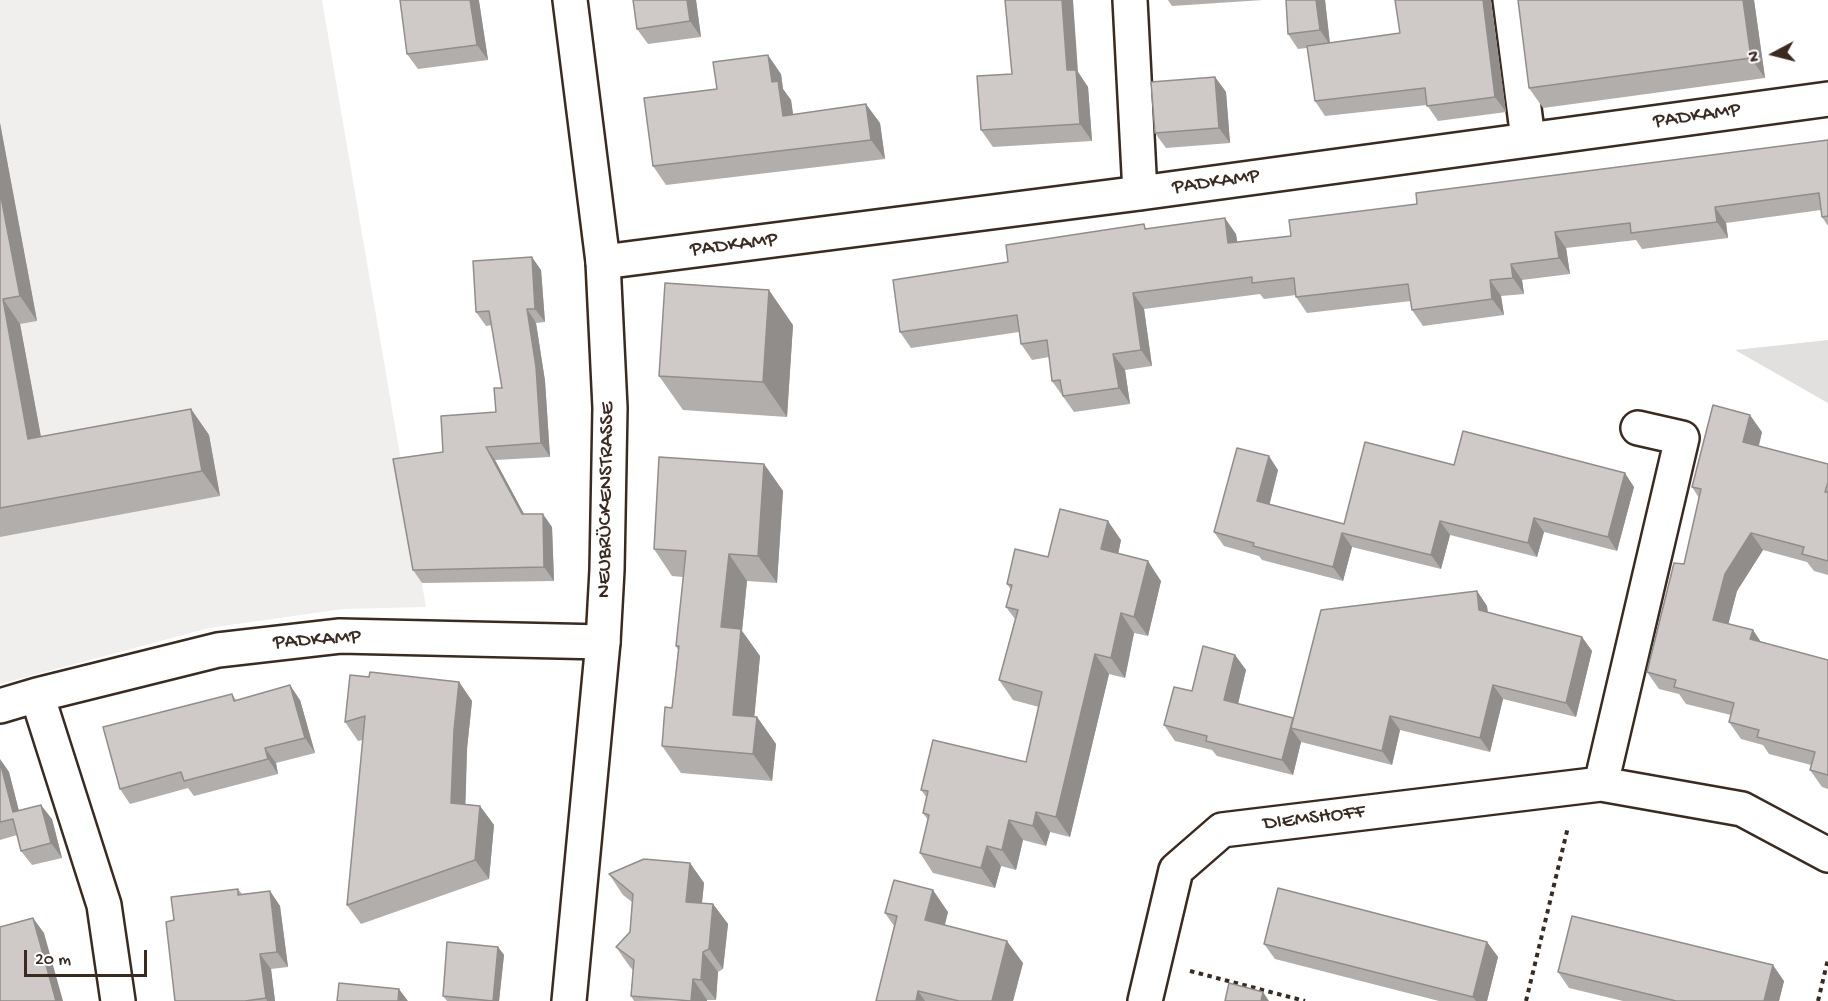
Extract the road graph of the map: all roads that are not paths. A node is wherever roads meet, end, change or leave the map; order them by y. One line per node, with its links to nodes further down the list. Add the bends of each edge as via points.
1 (570, 0): 7 (street, NEUBRÜCKENSTRASSE)
2 (1130, 0): 6 (street)
3 (1510, 0): 5 (street)
4 (1828, 99): 5 (street, PADKAMP)
5 (1527, 139): 6 (street, PADKAMP)
6 (1140, 193): 7 (street, PADKAMP)
7 (603, 262): 9 (street, NEUBRÜCKENSTRASSE, via 610,408)
8 (1638, 428): 12 (street, via 1682,438)
9 (603, 642): 10 (street, PADKAMP, via 340,636 218,650); 15 (street, NEUBRÜCKENSTRASSE)
10 (37, 695): 11 (street, PADKAMP); 14 (street, via 104,905)
11 (0, 706)
12 (1589, 786): 13 (street, DIEMSHOFF, via 1742,809); 16 (street, DIEMSHOFF, via 1222,830 1176,870)
13 (1828, 855)
14 (118, 1001)
15 (569, 1001)
16 (1145, 1001)

